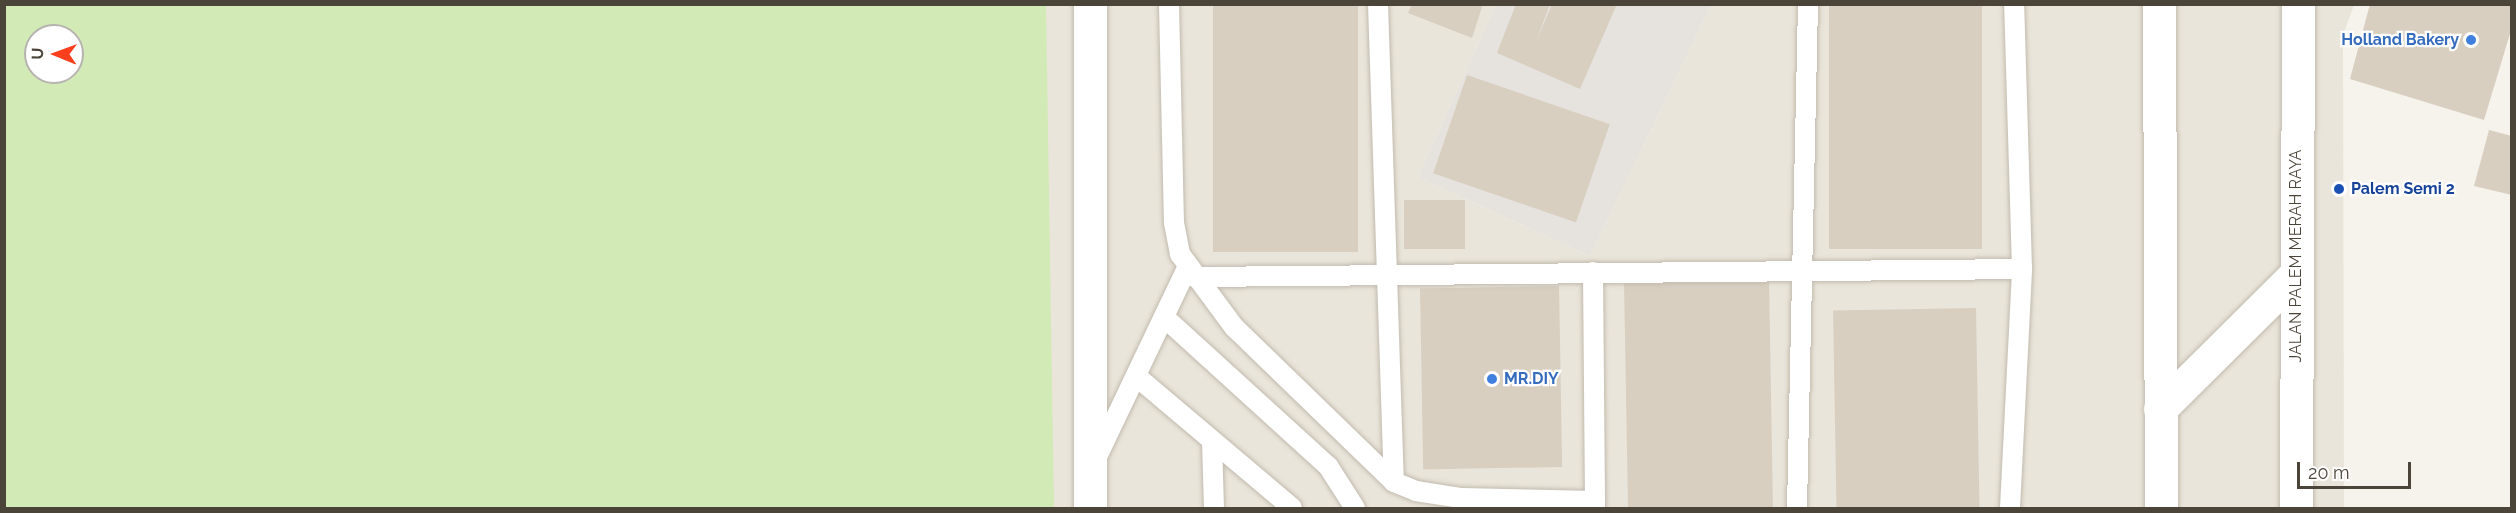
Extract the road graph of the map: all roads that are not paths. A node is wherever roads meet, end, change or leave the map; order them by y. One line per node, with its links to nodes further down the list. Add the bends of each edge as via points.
1 (1090, 4): 18 (street)
2 (1168, 4): 11 (lane, via 1174,223)
3 (1378, 4): 12 (lane)
4 (1808, 4): 10 (lane)
5 (2014, 4): 8 (lane)
6 (2159, 4): 16 (street)
7 (2298, 4): 13 (street, JALAN PALEM MERAH RAYA)
8 (2022, 269): 10 (lane); 26 (lane)
9 (1593, 272): 10 (lane); 12 (lane); 20 (lane)
10 (1804, 272): 25 (lane)
11 (1191, 273): 12 (lane); 14 (lane); 19 (lane, via 1234,327)
12 (1387, 273): 19 (lane)
13 (2295, 274): 16 (street); 28 (street, JALAN PALEM MERAH RAYA)
14 (1164, 317): 15 (lane); 24 (lane, via 1328,466)
15 (1136, 376): 17 (lane); 18 (lane)
16 (2160, 409): 27 (street)
17 (1212, 441): 22 (lane); 23 (lane)
18 (1089, 472): 21 (street)
19 (1394, 482): 20 (lane, via 1416,491 1461,498)
20 (1595, 505)
21 (1090, 508)
22 (1214, 508)
23 (1292, 508)
24 (1355, 508)
25 (1797, 508)
26 (2010, 508)
27 (2161, 508)
28 (2296, 508)

